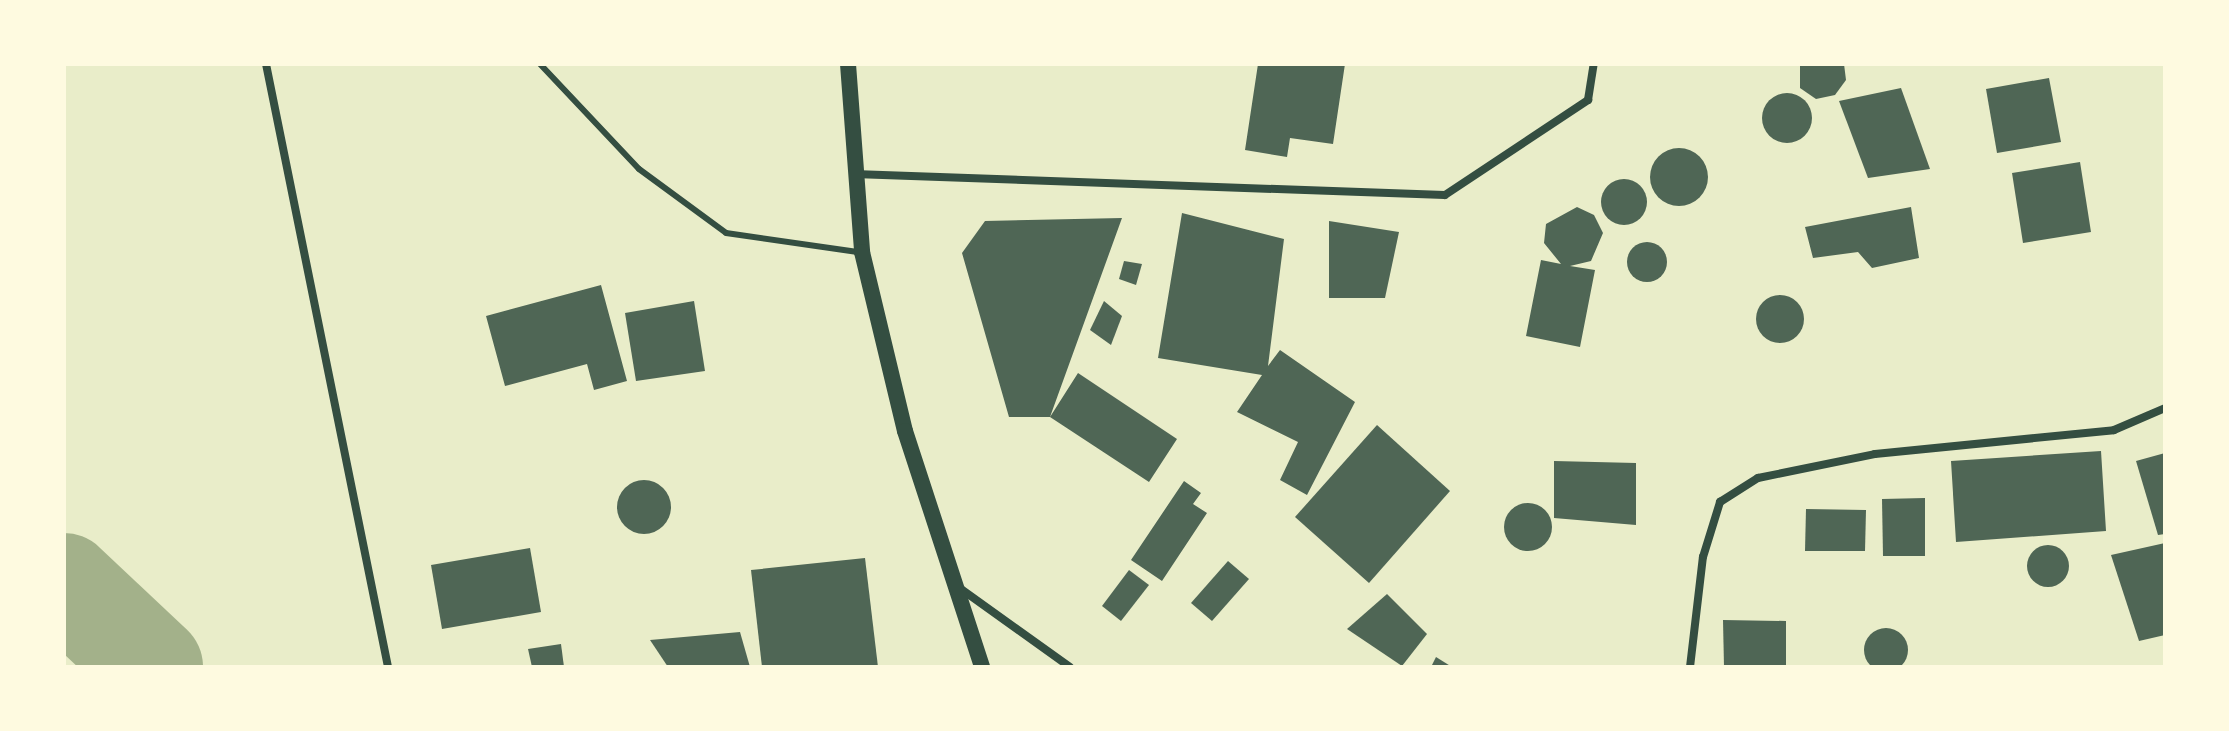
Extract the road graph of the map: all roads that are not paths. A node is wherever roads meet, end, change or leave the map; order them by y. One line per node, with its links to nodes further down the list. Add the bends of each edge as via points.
1 (266, 64): 9 (street)
2 (540, 64): 6 (lane, via 639,169 726,233)
3 (848, 64): 5 (main road)
4 (1594, 64): 5 (street, via 1588,100 1445,195)
5 (851, 174): 6 (main road)
6 (862, 252): 8 (main road, via 905,431)
7 (2165, 408): 12 (street, via 2114,430 1875,454 1758,478 1720,502 1703,557)
8 (961, 589): 10 (main road); 11 (street)
9 (388, 667)
10 (982, 667)
11 (1070, 667)
12 (1690, 667)

